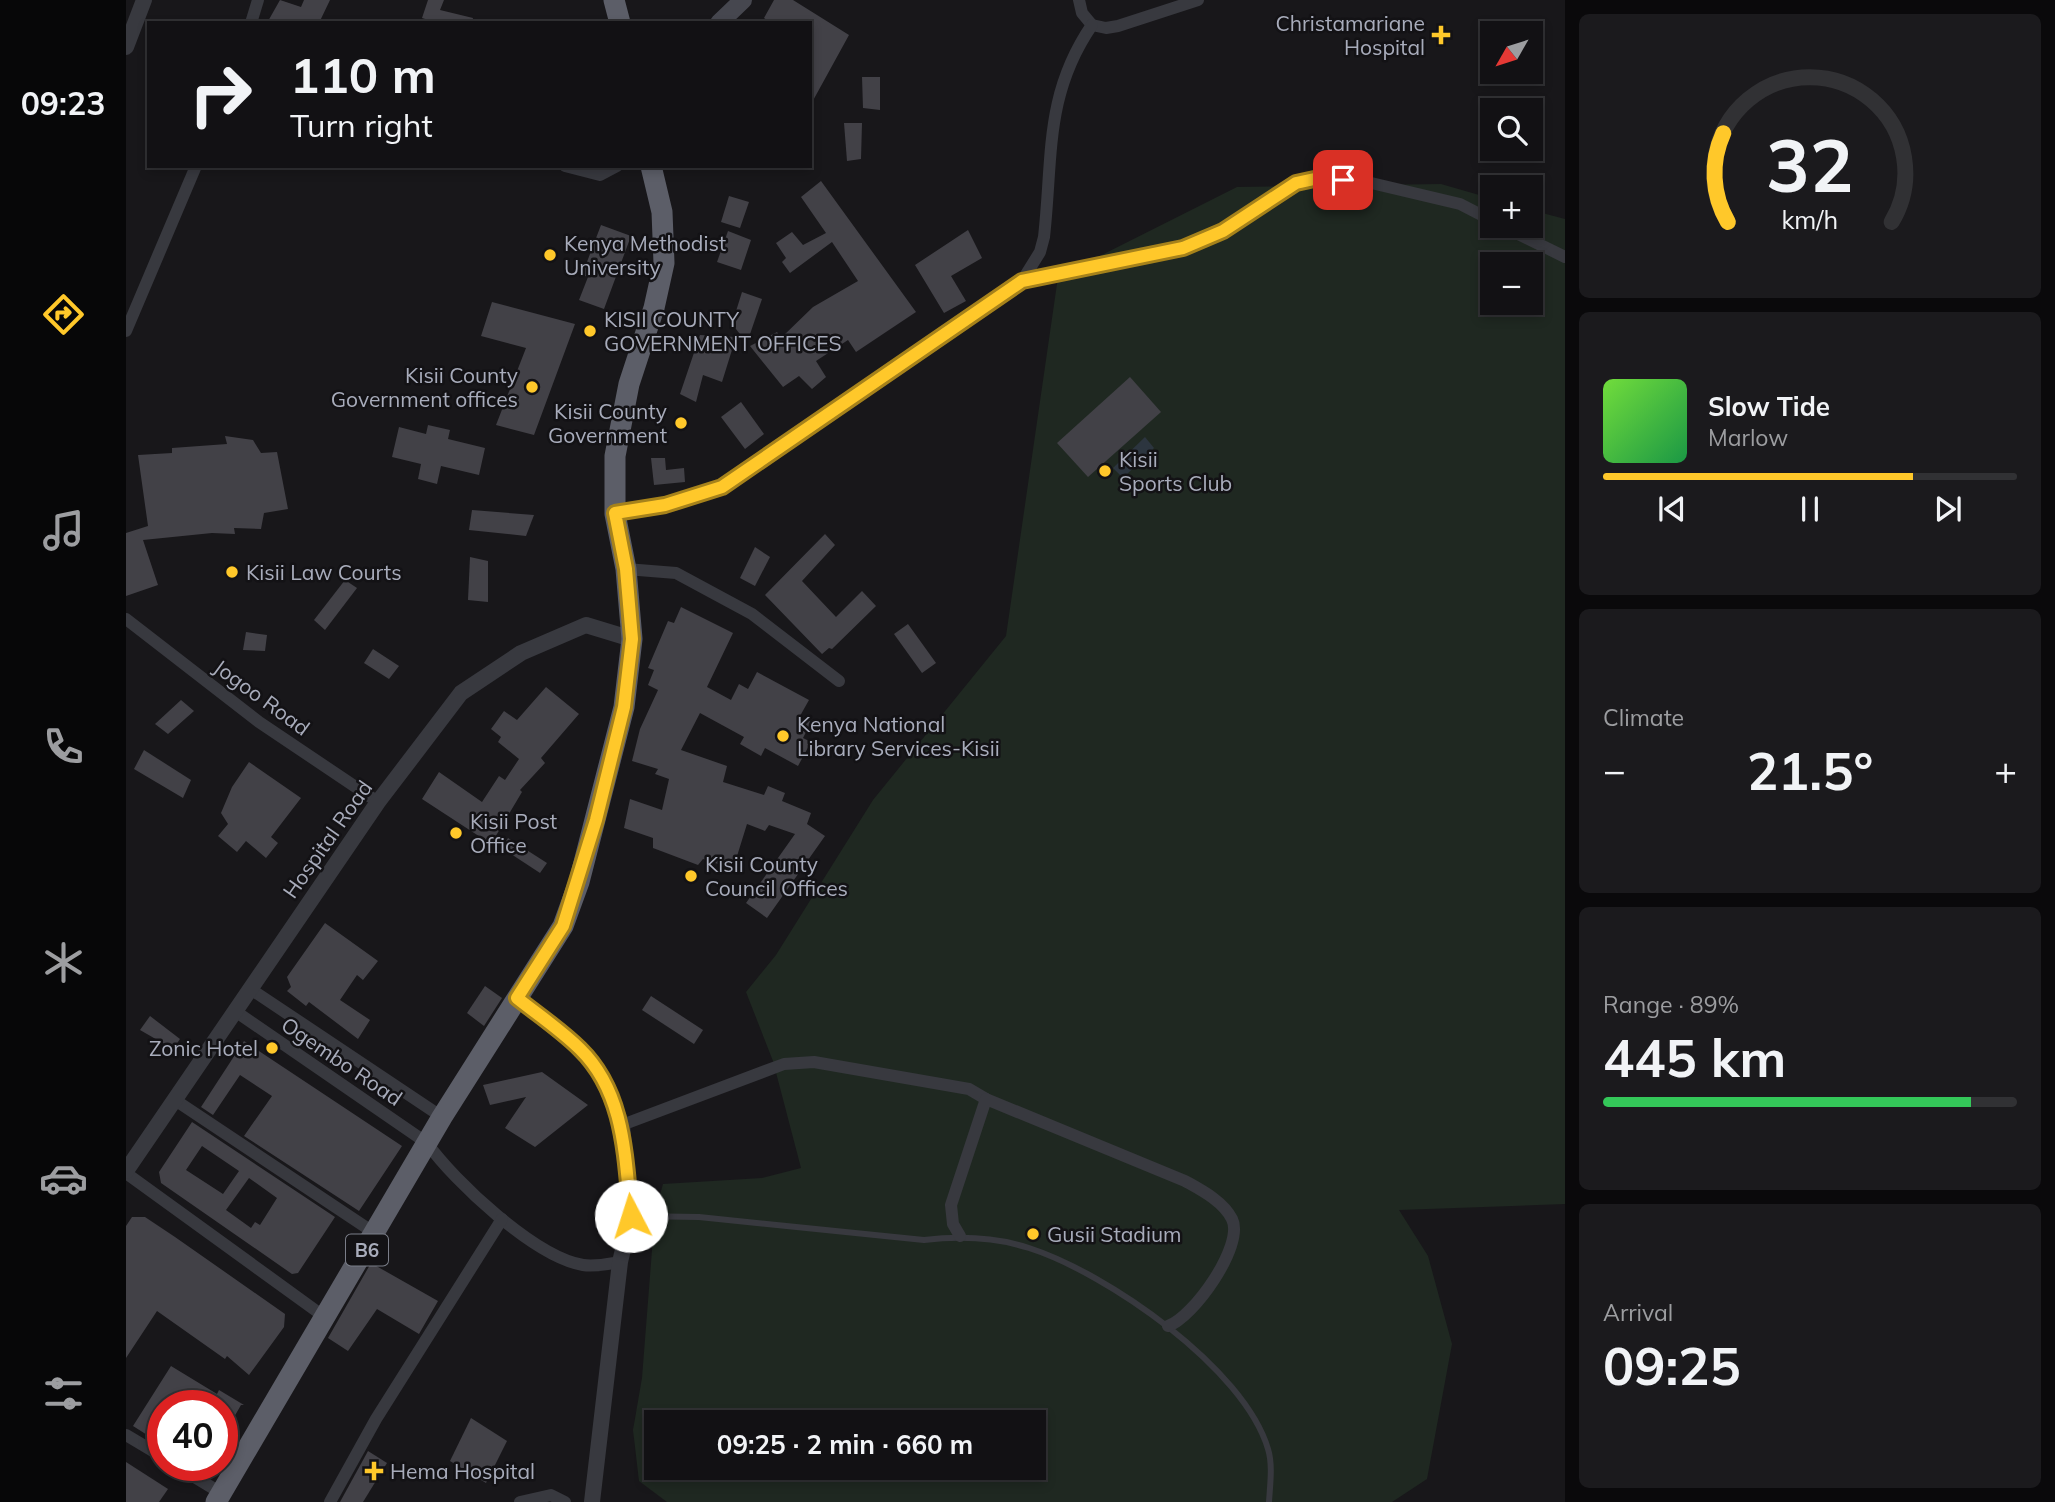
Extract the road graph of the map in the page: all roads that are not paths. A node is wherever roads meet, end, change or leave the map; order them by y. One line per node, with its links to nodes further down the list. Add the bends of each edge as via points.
1 (144, 0): 11 (street)
2 (258, 0): 7 (street)
3 (614, 0): 8 (highway)
4 (743, 0): 9 (main road)
5 (1079, 0): 10 (street)
6 (1198, 0): 10 (street, via 1118,26)
7 (252, 21)
8 (619, 21)
9 (721, 21)
10 (1092, 25): 19 (street, via 1074,50 1060,84 1044,237)
11 (126, 47)
12 (195, 168): 20 (street)
13 (573, 168): 14 (street, via 600,175)
14 (613, 168)
15 (651, 168): 21 (highway, B6, via 662,212 664,262 617,433)
16 (1480, 215): 19 (street, via 1447,201 1367,182 1319,178 1296,183 1223,231 1183,248)
17 (1526, 238): 18 (street)
18 (1565, 257)
19 (1022, 281): 21 (street, via 722,487 665,505)
20 (126, 331)
21 (615, 513): 22 (highway, B6)
22 (626, 569): 24 (highway, B6); 25 (street, via 676,573 752,614)
23 (126, 619): 26 (street, Jogoo Road, via 259,722)
24 (632, 639): 26 (street, Hospital Road, via 586,625 539,644 481,678 461,693); 28 (highway, B6, via 624,707 579,882 563,926)
25 (839, 681)
26 (378, 802): 27 (street, Hospital Road)
27 (250, 988): 29 (street, Hospital Road); 32 (street)
28 (517, 998): 32 (highway, B6); 33 (street, via 581,1049 602,1077)
29 (235, 1012): 30 (street, Hospital Road); 34 (street, Ogembo Road)
30 (175, 1100): 35 (street, Hospital Road); 38 (street)
31 (986, 1100): 33 (street, via 969,1089 814,1062 783,1064); 39 (street, via 951,1205); 42 (street, via 1185,1181 1209,1194 1232,1218 1234,1230 1216,1276 1185,1317)
32 (442, 1117): 34 (highway, B6)
33 (622, 1125): 36 (street)
34 (427, 1143): 37 (street, Ogembo Road); 38 (highway, B6)
35 (126, 1172): 41 (street)
36 (631, 1216): 39 (lane, via 699,1217 924,1240); 40 (street)
37 (502, 1219): 40 (street, Ogembo Road, via 552,1254 582,1265); 47 (street, via 376,1419)
38 (376, 1234): 41 (highway, B6)
39 (960, 1236): 42 (lane, via 1041,1253 1092,1277)
40 (620, 1262): 50 (street)
41 (326, 1318): 46 (highway, B6)
42 (1167, 1326): 51 (lane, via 1240,1394 1260,1427 1269,1451)
43 (126, 1435): 44 (street)
44 (147, 1447)
45 (197, 1481): 46 (street)
46 (219, 1497)
47 (330, 1502)
48 (520, 1502): 49 (street, via 551,1495)
49 (565, 1502)
50 (592, 1502)
51 (1269, 1502)

